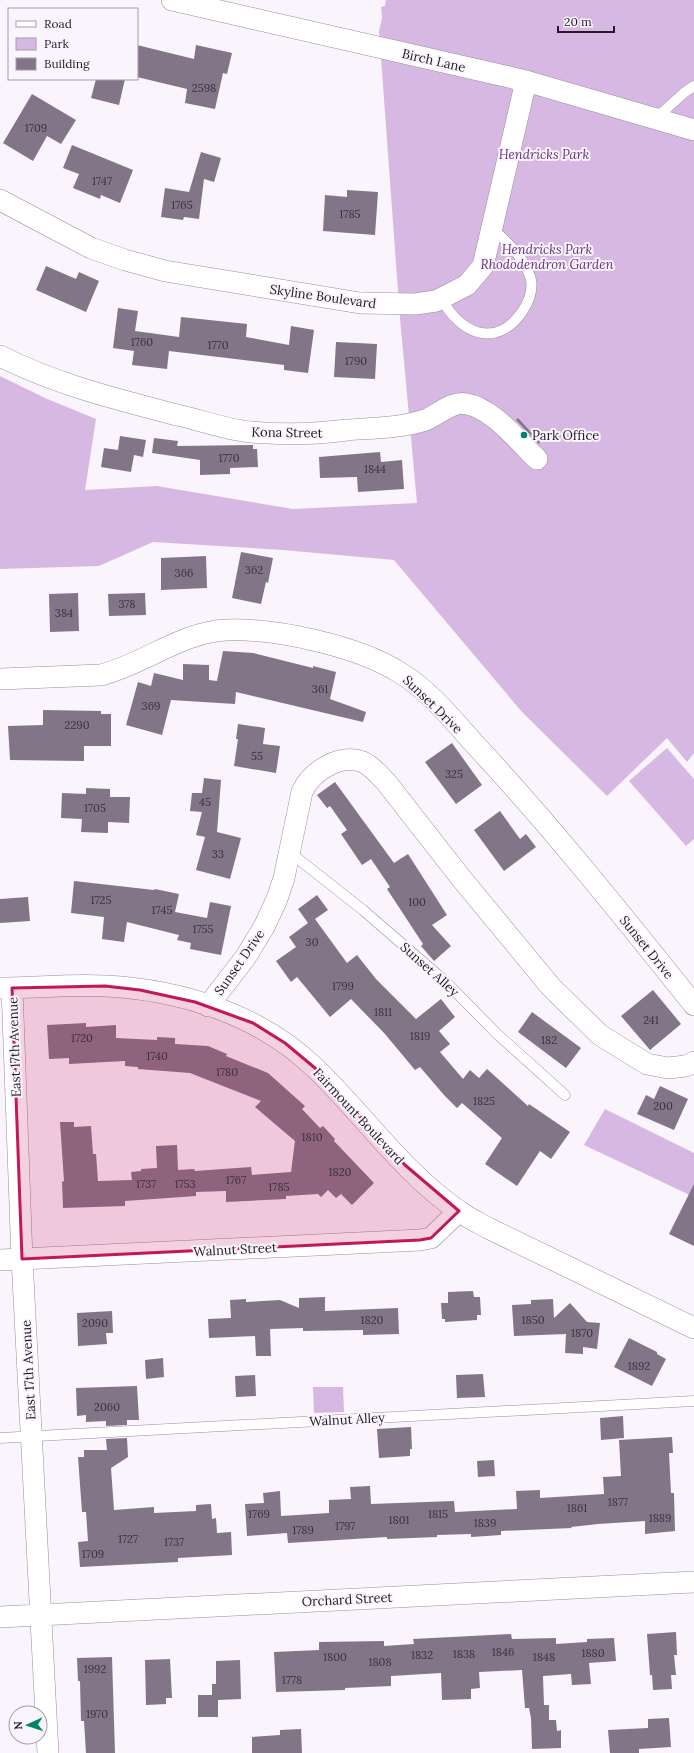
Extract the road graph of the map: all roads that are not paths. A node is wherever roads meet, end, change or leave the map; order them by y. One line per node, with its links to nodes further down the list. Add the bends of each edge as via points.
1 (172, 0): 2 (street, Birch Lane)
2 (526, 81): 4 (street, Birch Lane); 7 (street, Skyline Boulevard)
3 (694, 86): 4 (lane)
4 (656, 118): 5 (street, Birch Lane)
5 (694, 130)
6 (0, 200): 8 (street, Skyline Boulevard, via 91,248 165,271 360,303 415,304 436,302)
7 (493, 229): 8 (street, Skyline Boulevard, via 483,266 468,285); 8 (lane, via 514,249 531,281 530,295 519,315 505,329 493,334 479,333 459,323 448,312)
8 (441, 298)
9 (0, 356): 10 (street, Kona Street, via 87,392 248,432 266,434 327,433 403,424 425,420 448,406 466,403 496,419)
10 (537, 459)
11 (0, 679): 14 (street, Sunset Drive, via 101,675 118,671 206,633 225,630 282,635 347,648 399,672 438,705 498,770)
12 (288, 851): 15 (street, Sunset Drive, via 284,878 264,927 245,958); 16 (street, Sunset Drive, via 306,782 330,765 355,760 364,763 391,788 551,987 600,1035 647,1064 668,1068 686,1066); 17 (lane, Sunset Alley, via 363,910 446,982 496,1033)
13 (6, 988): 15 (street, Fairmount Boulevard, via 124,988 171,995); 19 (street, East 17th Avenue)
14 (694, 1005)
15 (208, 1006): 18 (street, Fairmount Boulevard, via 253,1023 301,1056 405,1165)
16 (694, 1062)
17 (565, 1095)
18 (459, 1212): 19 (street, Walnut Street, via 431,1238 420,1240); 21 (street, Fairmount Boulevard)
19 (22, 1259): 20 (street, Walnut Street); 23 (street, East 17th Avenue)
20 (0, 1260)
21 (694, 1328)
22 (694, 1400): 23 (lane, Walnut Alley)
23 (31, 1436): 24 (lane, Walnut Alley); 26 (street, East 17th Avenue)
24 (0, 1438)
25 (694, 1582): 26 (street, Orchard Street)
26 (41, 1615): 27 (street, Orchard Street); 28 (street, East 17th Avenue)
27 (0, 1617)
28 (48, 1753)

